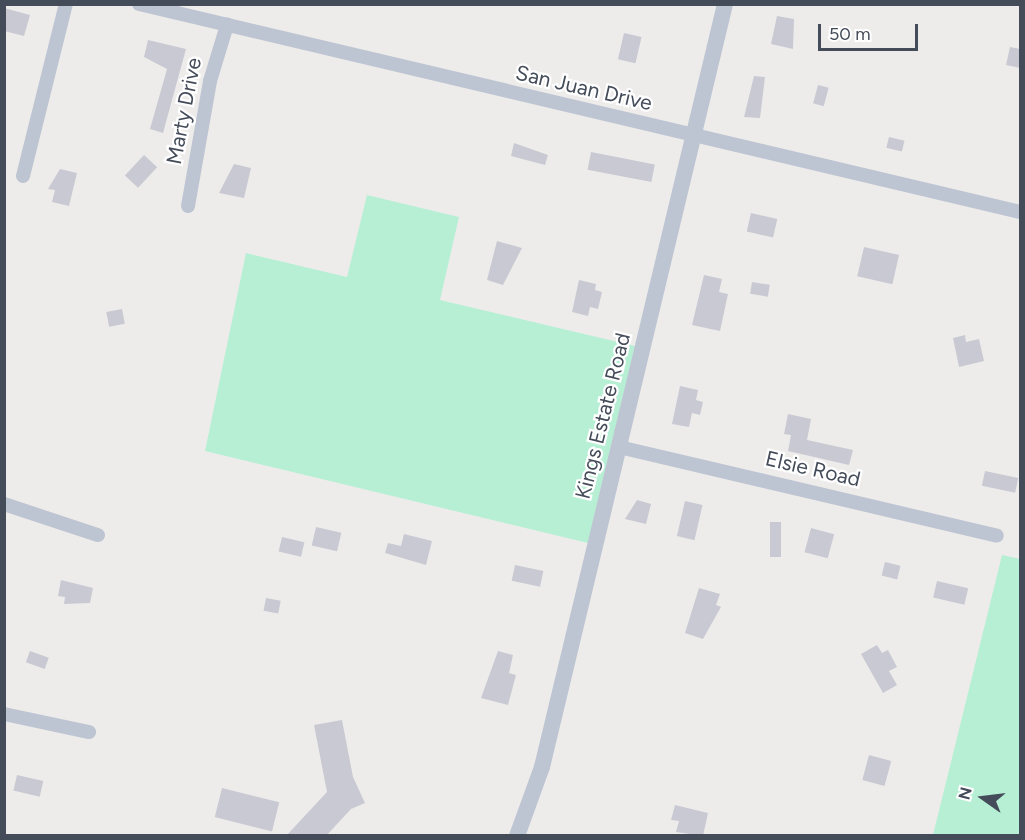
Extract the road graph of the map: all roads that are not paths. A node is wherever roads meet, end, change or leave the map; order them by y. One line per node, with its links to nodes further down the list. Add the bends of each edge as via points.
1 (66, 4): 6 (street)
2 (139, 4): 4 (street, San Juan Drive)
3 (725, 4): 5 (street, Kings Estate Road)
4 (227, 25): 5 (street, San Juan Drive); 7 (street, Marty Drive, via 210,81)
5 (694, 135): 8 (street, San Juan Drive); 9 (street, Kings Estate Road)
6 (23, 176)
7 (188, 206)
8 (1020, 212)
9 (619, 447): 12 (street, Elsie Road); 15 (street, Kings Estate Road, via 542,767)
10 (4, 504): 11 (street)
11 (98, 535)
12 (997, 536)
13 (4, 714): 14 (street)
14 (89, 732)
15 (517, 836)

